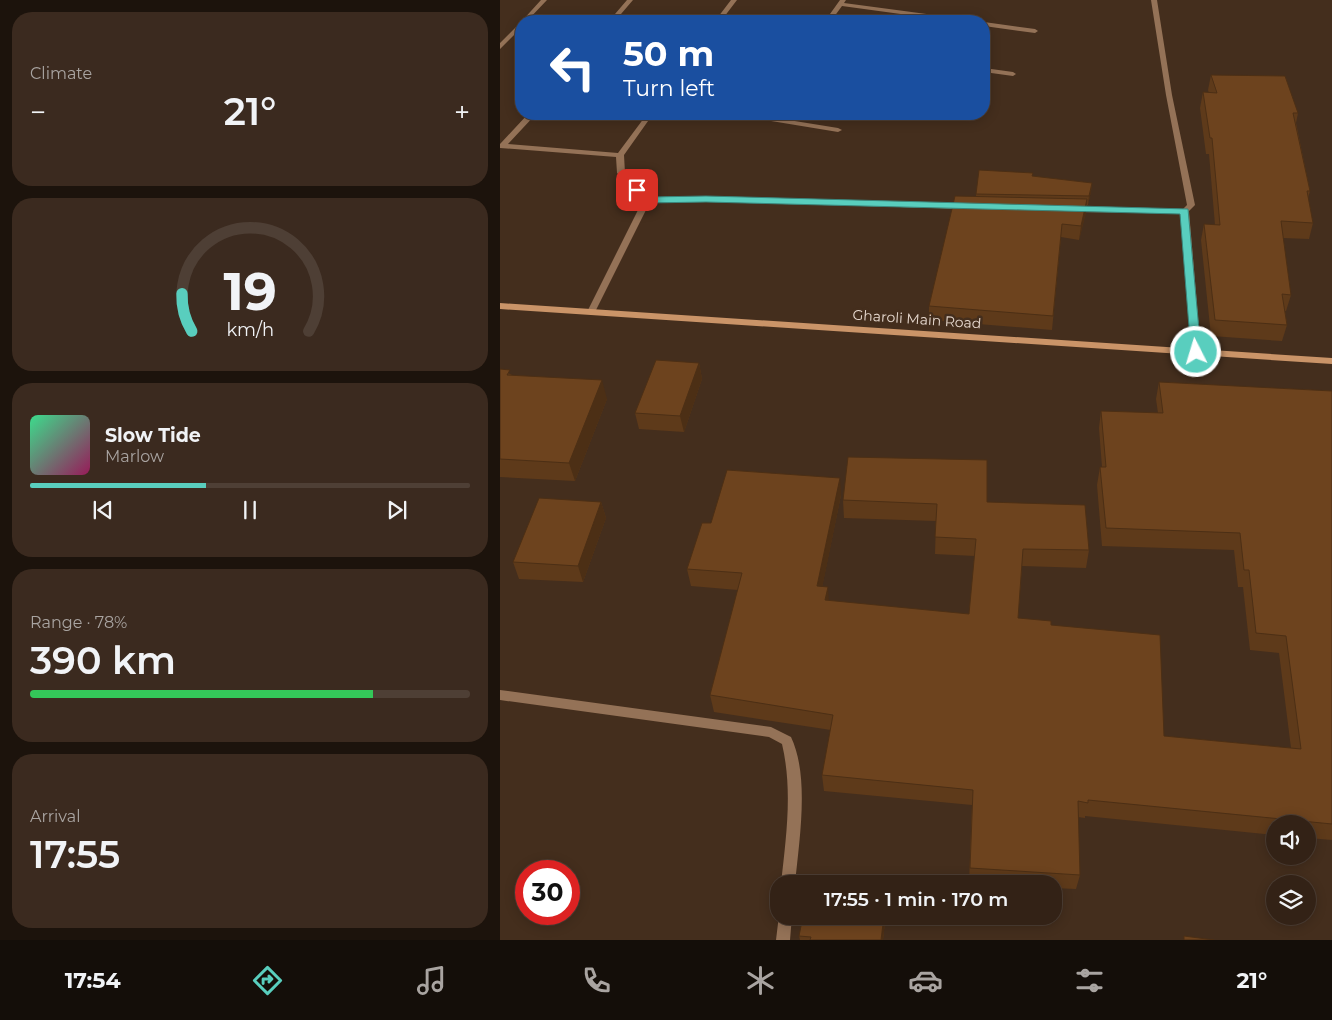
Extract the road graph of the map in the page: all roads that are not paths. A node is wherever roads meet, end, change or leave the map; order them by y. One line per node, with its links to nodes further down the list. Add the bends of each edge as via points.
1 (544, 0): 6 (street)
2 (630, 0): 7 (street)
3 (734, 0): 8 (street)
4 (1154, 0): 26 (street, via 1191,205)
5 (842, 2): 9 (street); 10 (street)
6 (530, 15)
7 (617, 15)
8 (723, 15)
9 (832, 15)
10 (925, 15)
11 (990, 25): 13 (street)
12 (515, 30): 14 (street)
13 (1035, 31)
14 (500, 46)
15 (990, 71): 16 (street)
16 (1013, 74)
17 (526, 120): 21 (street)
18 (646, 120): 22 (street)
19 (777, 120): 20 (street)
20 (838, 130)
21 (502, 146): 22 (street)
22 (620, 155): 23 (street, via 621,173)
23 (647, 200): 24 (street); 28 (street)
24 (971, 207)
25 (1069, 210): 26 (street)
26 (1185, 211): 29 (street)
27 (500, 306): 28 (street, Gharoli Main Road)
28 (591, 312): 29 (street, Gharoli Main Road)
29 (1196, 352): 30 (street, Gharoli Main Road)
30 (1332, 361)
31 (500, 695): 32 (street, via 771,732 787,741 794,762 796,790)
32 (789, 875)
33 (784, 925): 34 (street)
34 (783, 940)

